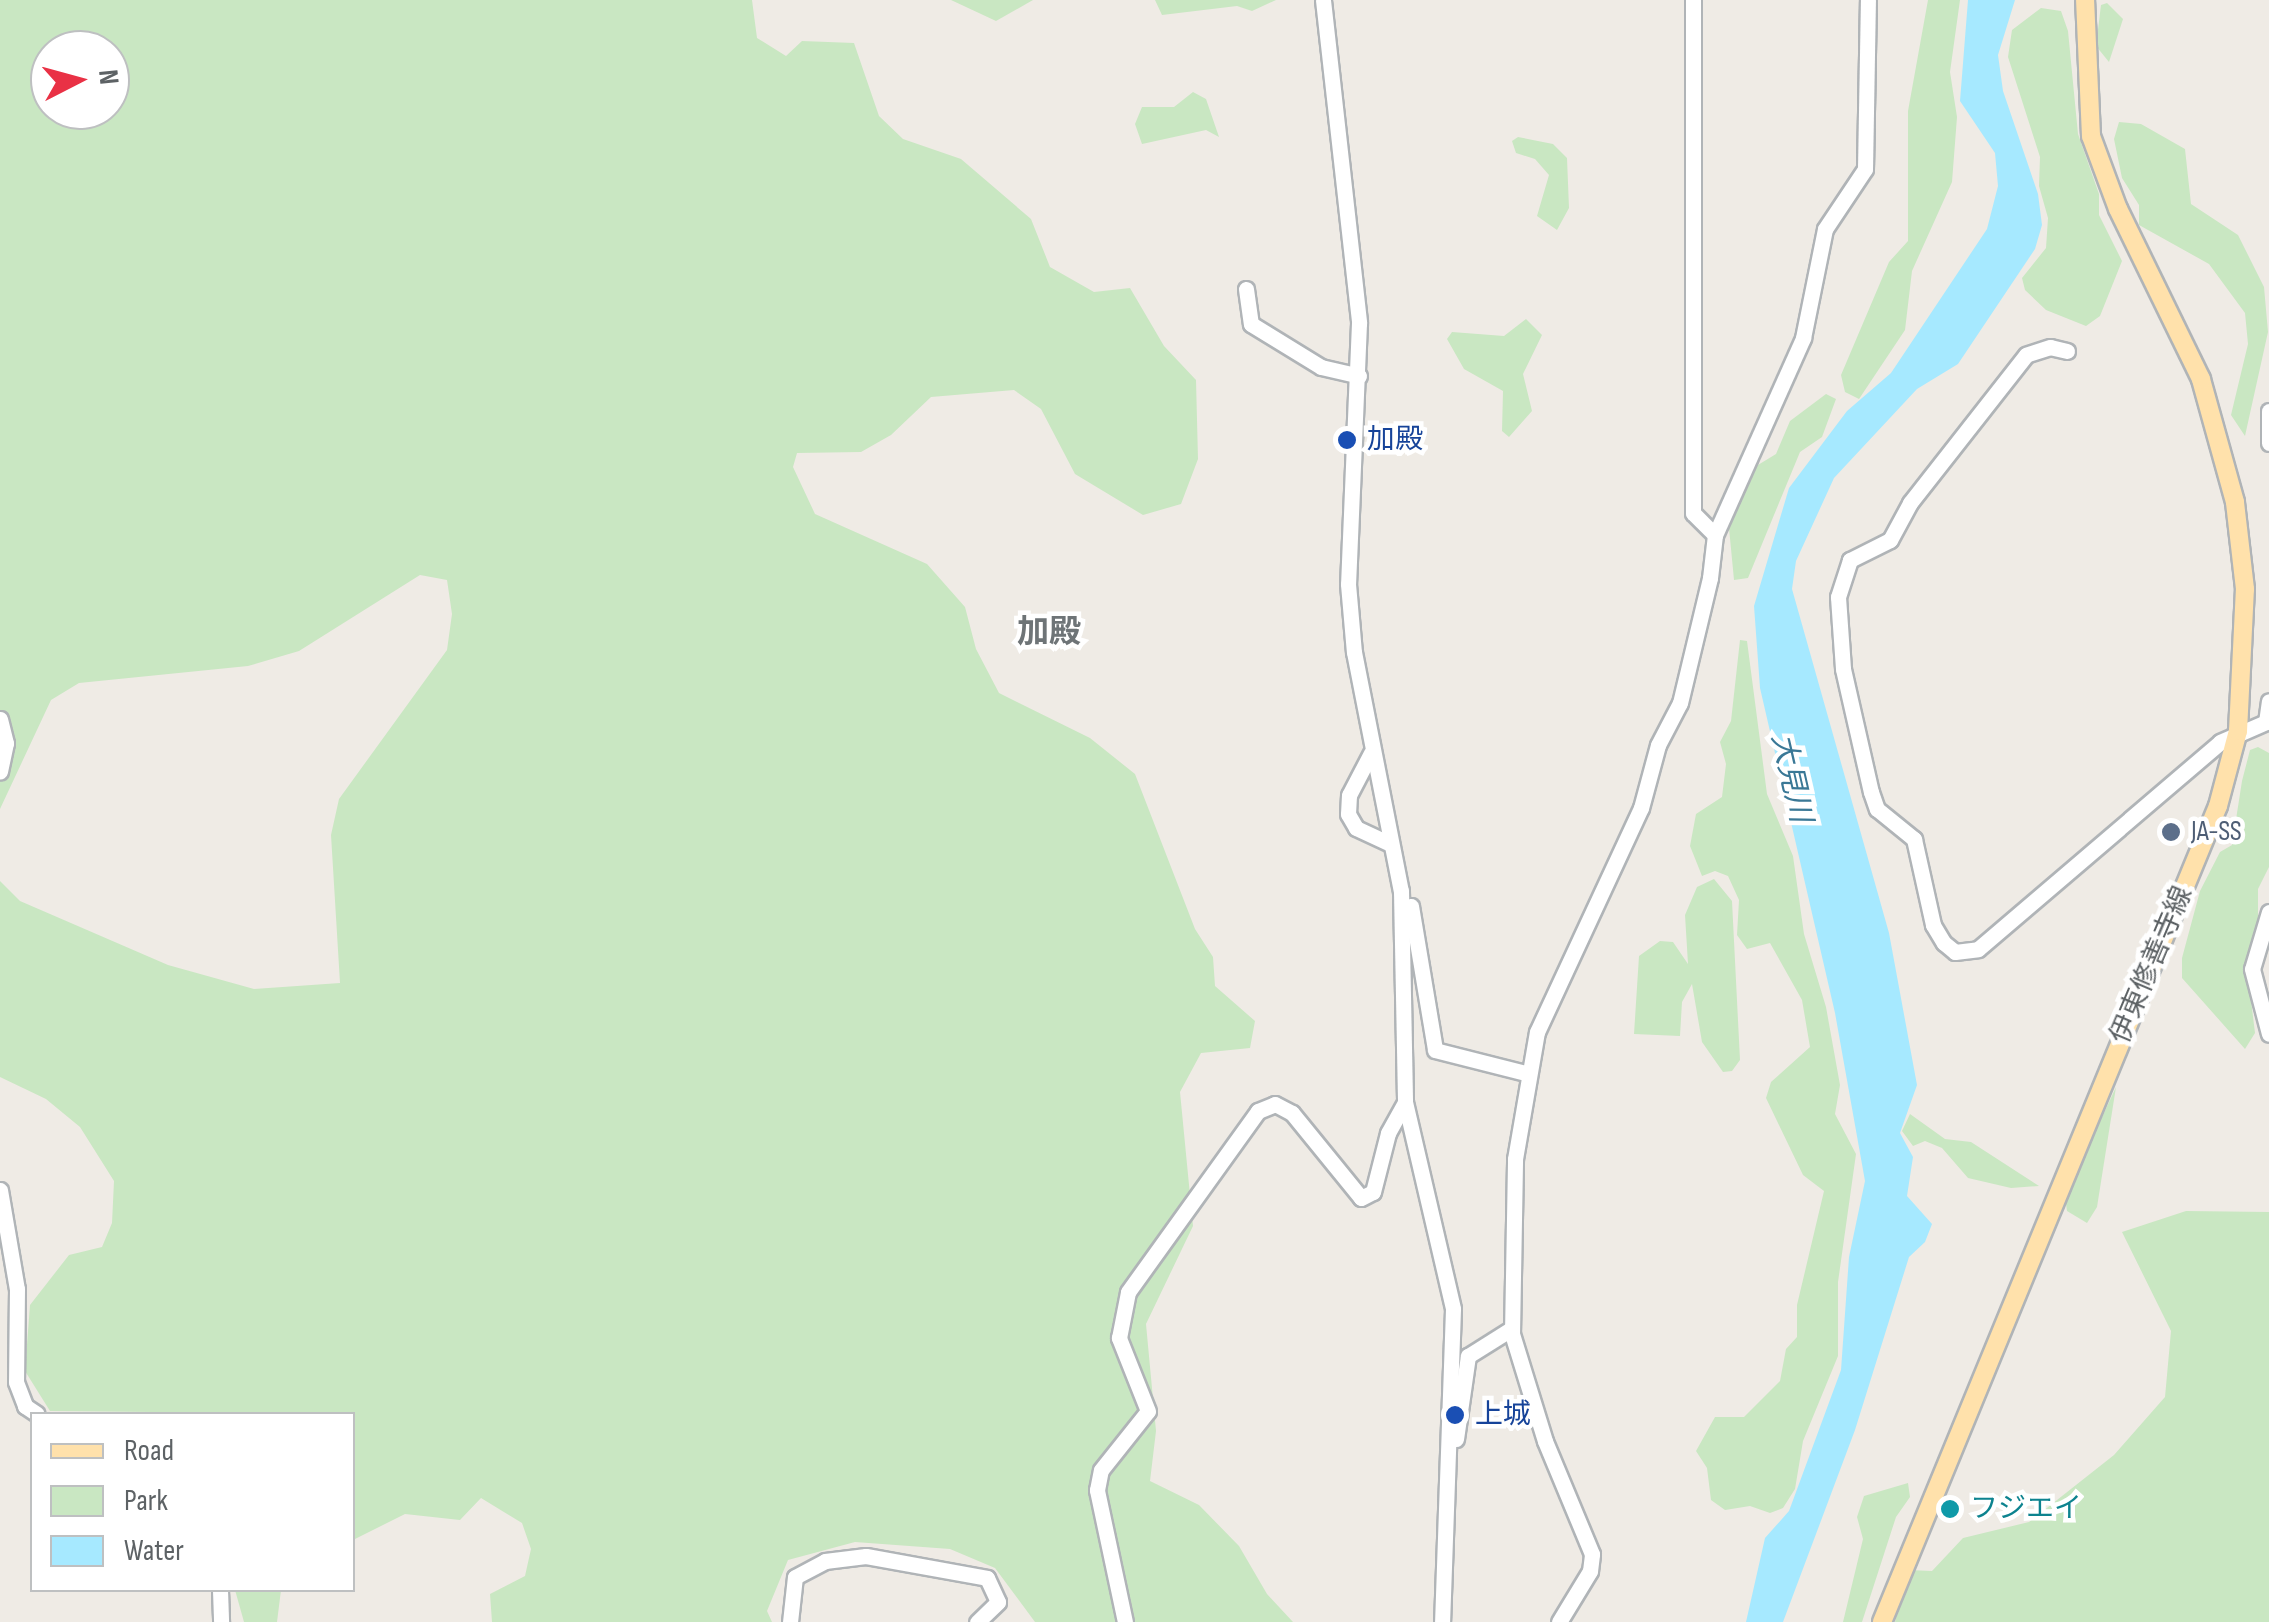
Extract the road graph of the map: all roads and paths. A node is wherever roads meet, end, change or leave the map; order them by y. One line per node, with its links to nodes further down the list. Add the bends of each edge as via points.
1 (1324, 0): 7 (street)
2 (1694, 0): 10 (street, via 1692,513)
3 (1868, 0): 10 (street, via 1866,168 1825,229 1803,338)
4 (2085, 0): 14 (main road, 伊東修善寺線, via 2091,136 2118,209 2201,379 2235,502 2245,589)
5 (1246, 289): 7 (street, via 1251,324 1320,367)
6 (2066, 351): 14 (street, via 2050,347 2026,356 1910,502 1890,540 1850,560 1838,597 1844,669 1871,792 1877,809 1914,838 1933,924 1944,943 1955,952 1978,949)
7 (1359, 376): 15 (street, via 1348,584)
8 (2268, 419): 9 (street)
9 (2269, 443)
10 (1715, 535): 21 (street, via 1705,610 1680,703 1658,745 1641,808 1537,1032)
11 (2269, 701): 13 (street)
12 (0, 720): 16 (street, via 6,743)
13 (2268, 725): 14 (street)
14 (2238, 731): 34 (main road, 伊東修善寺線, via 2218,806)
15 (1371, 753): 17 (street); 17 (street, via 1349,795 1348,814 1356,828)
16 (0, 771)
17 (1391, 844): 18 (street)
18 (1400, 885): 21 (street, via 1414,918 1436,1050); 22 (street)
19 (2269, 912): 20 (street, via 2252,969)
20 (2269, 1034)
21 (1526, 1073): 24 (street)
22 (1405, 1102): 26 (street, via 1450,1291); 31 (street, via 1388,1134 1373,1192 1361,1198 1292,1113 1275,1104 1258,1111 1128,1292 1120,1338 1148,1410 1101,1470 1098,1490)
23 (0, 1190): 25 (street, via 15,1258 16,1382)
24 (1511, 1329): 26 (street, via 1468,1356 1459,1434); 33 (street, via 1544,1441 1592,1554 1590,1570)
25 (34, 1412)
26 (1450, 1442): 32 (street)
27 (220, 1592): 28 (street)
28 (221, 1622)
29 (790, 1622): 30 (street, via 795,1577 825,1561 866,1556 987,1578 998,1602)
30 (977, 1622)
31 (1126, 1622)
32 (1442, 1622)
33 (1558, 1622)
34 (1882, 1622)

